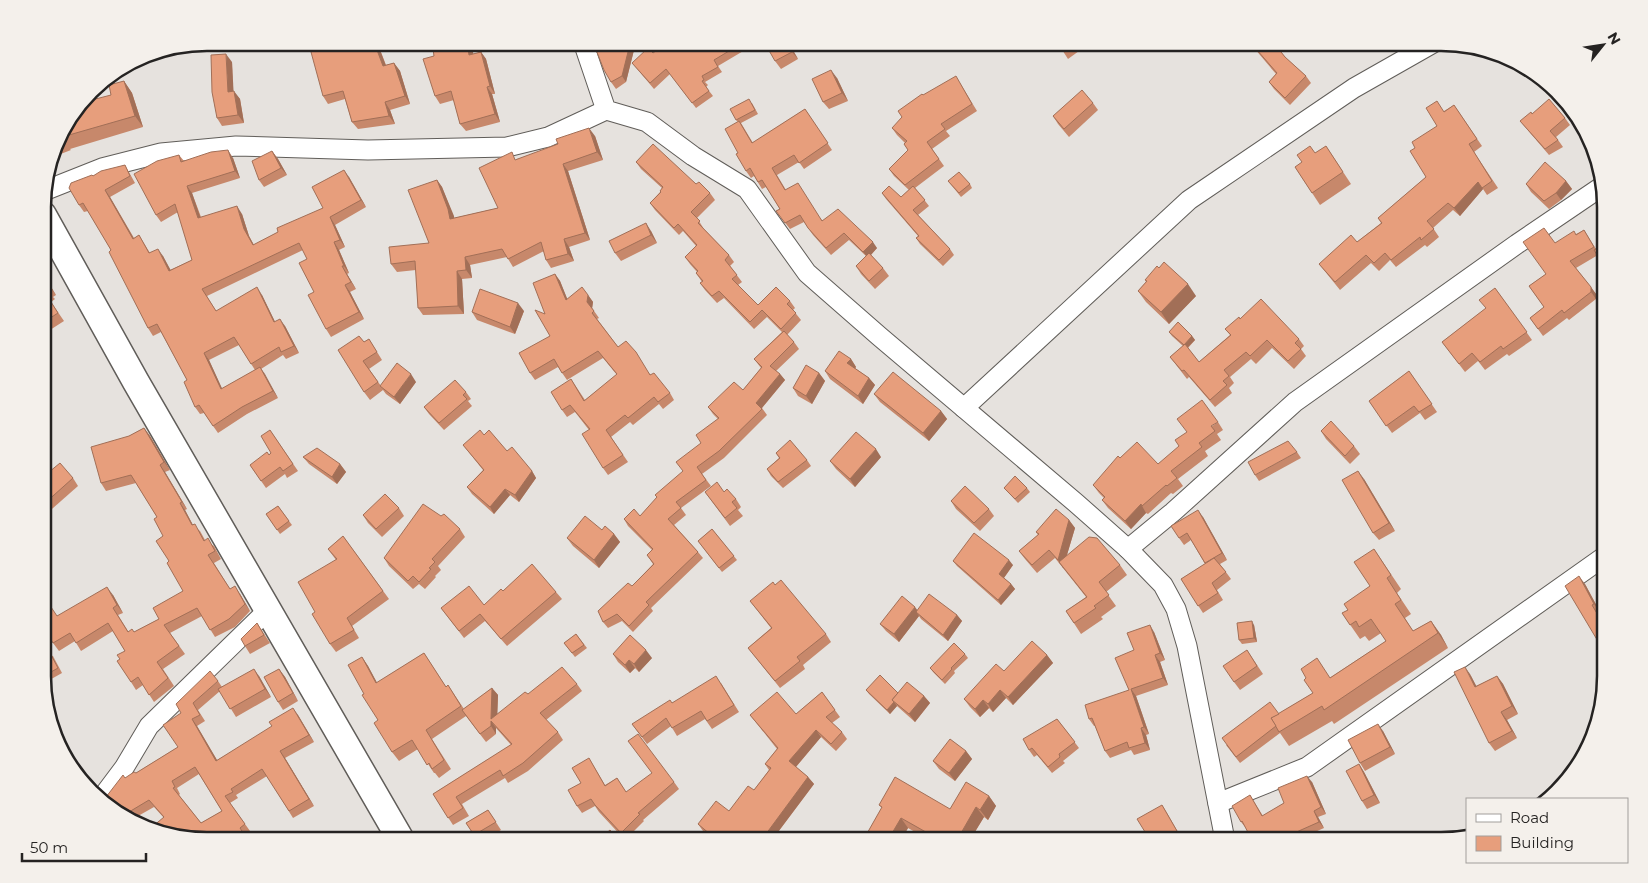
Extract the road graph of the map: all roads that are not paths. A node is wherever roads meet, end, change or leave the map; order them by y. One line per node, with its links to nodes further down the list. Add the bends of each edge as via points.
1 (1419, 51): 7 (street, via 1354,88 1189,200)
2 (586, 52): 3 (street)
3 (606, 110): 4 (street, via 548,136 508,147 368,150 236,146 161,153 102,168); 7 (street, via 647,122 747,190 807,273)
4 (53, 187)
5 (1595, 191): 8 (street, via 1296,402)
6 (52, 231): 10 (main road)
7 (964, 408): 8 (street)
8 (1128, 549): 12 (street, via 1163,585 1176,609 1187,646)
9 (1597, 562): 12 (street, via 1307,768)
10 (268, 610): 11 (street, via 148,726); 14 (main road)
11 (105, 794)
12 (1218, 803): 13 (street)
13 (1223, 831)
14 (396, 832)

